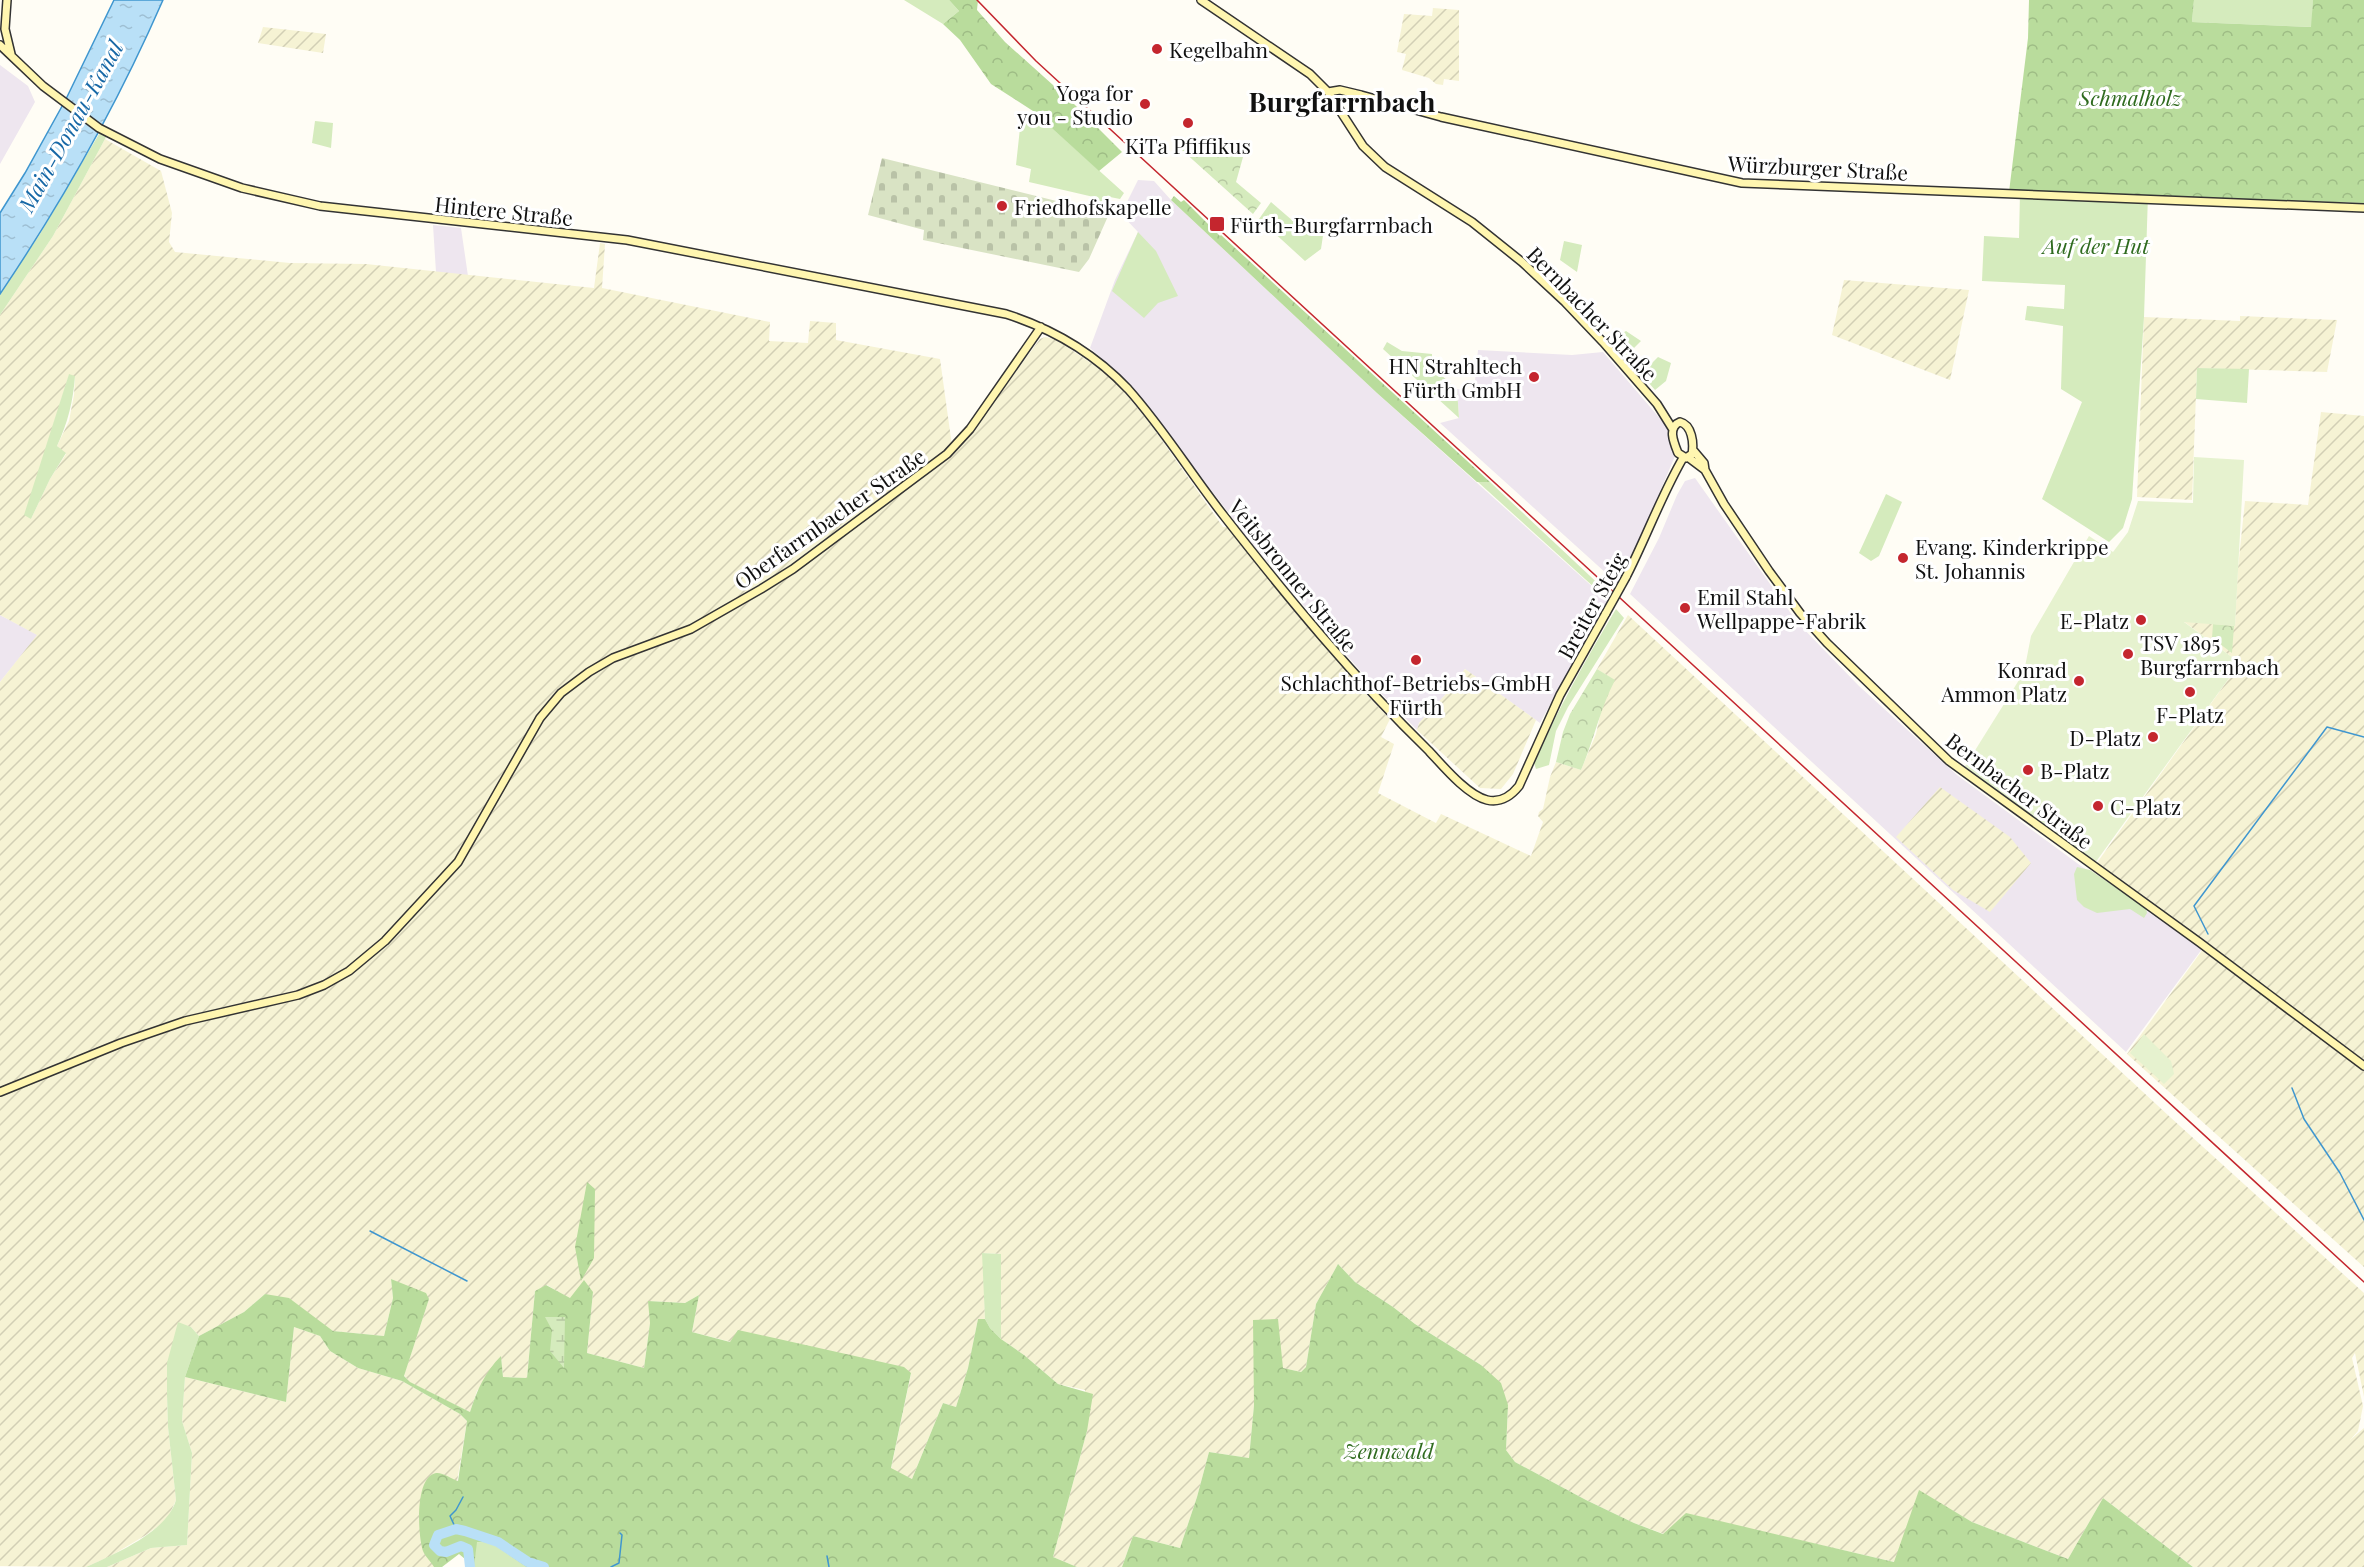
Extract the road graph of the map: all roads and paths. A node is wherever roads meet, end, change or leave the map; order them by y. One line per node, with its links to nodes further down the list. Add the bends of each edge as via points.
1 (6, 0): 3 (street); 5 (street, via 5,28)
2 (1201, 0): 6 (street, via 1310,74)
3 (0, 8)
4 (0, 45): 5 (street, Hintere Straße)
5 (12, 56): 8 (street, Hintere Straße, via 75,112 117,140 242,189 300,202 627,240 1006,314)
6 (1328, 92): 7 (street, Würzburger Straße, via 1340,90 1440,117 1742,183); 9 (street, Bernbacher Straße, via 1369,153 1395,176 1472,222 1522,262 1566,303)
7 (2364, 208)
8 (1041, 327): 15 (street, Veitsbronner Straße, via 1080,347 1128,390 1311,626 1363,685 1466,788 1488,800 1502,799 1514,793); 17 (street, Oberfarrnbacher Straße, via 970,429 947,454 761,589 691,629 613,658 561,693 540,718 458,862 368,957 332,981 298,995 185,1021)
9 (1657, 404): 10 (street); 11 (street, Bernbacher Straße)
10 (1678, 422): 11 (street); 12 (street, via 1689,428)
11 (1672, 428): 13 (street, Bernbacher Straße)
12 (1693, 450): 13 (street, Breiter Steig); 14 (street)
13 (1683, 456): 14 (street, Bernbacher Straße); 15 (street, Breiter Steig, bridge, via 1641,548 1560,695)
14 (1705, 470): 16 (street, Bernbacher Straße, via 1723,503 1799,612 1953,764)
15 (1527, 768)
16 (2364, 1066)
17 (0, 1092)

